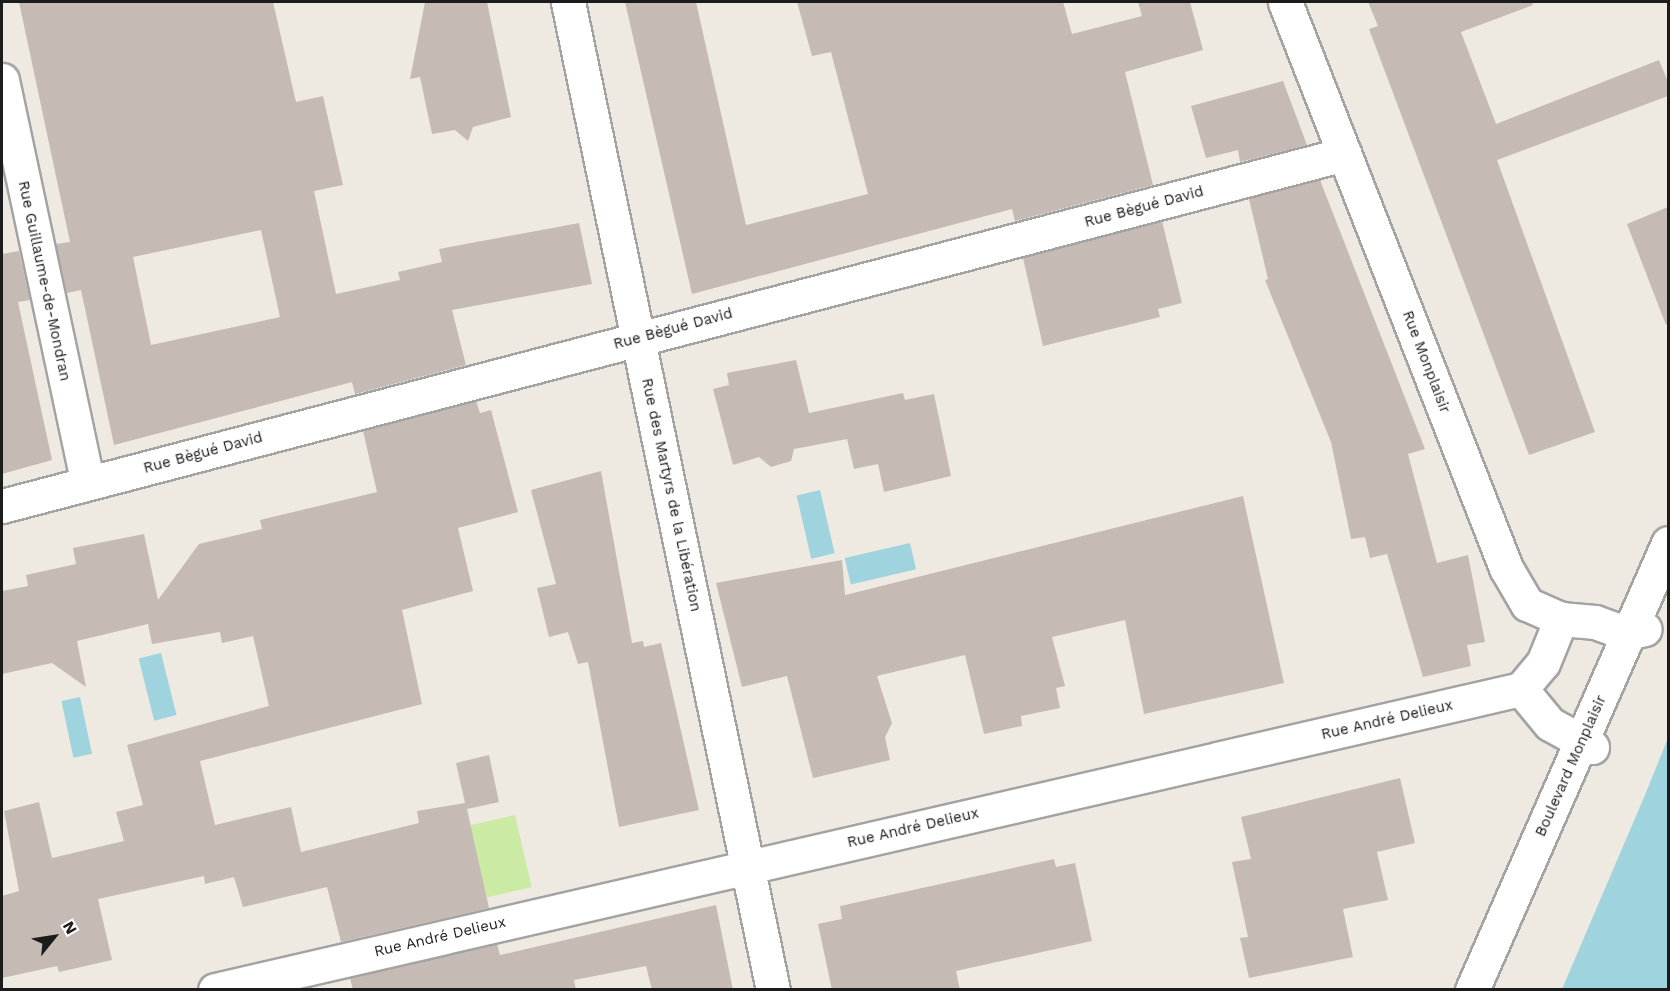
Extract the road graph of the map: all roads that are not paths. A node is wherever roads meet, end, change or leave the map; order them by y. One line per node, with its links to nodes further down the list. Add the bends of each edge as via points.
1 (568, 2): 5 (street, Rue des Martyrs de la Libération)
2 (1285, 2): 4 (street, Rue Monplaisir)
3 (2, 80): 6 (street, Rue Guillaume-de-Mondran)
4 (1346, 154): 5 (street, Rue Bègué David); 9 (street, Rue Monplaisir, via 1506,568 1527,604)
5 (638, 339): 6 (street, Rue Bègué David); 13 (street, Rue des Martyrs de la Libération)
6 (88, 483): 7 (street, Rue Bègué David)
7 (2, 506)
8 (1668, 543): 10 (street, Boulevard Monplaisir)
9 (1561, 619): 10 (street, Rue Monplaisir); 11 (street, via 1543,663)
10 (1636, 631): 12 (street, Boulevard Monplaisir)
11 (1521, 689): 12 (street, via 1550,724); 13 (street, Rue André Delieux)
12 (1586, 745): 16 (street, Boulevard Monplaisir)
13 (748, 866): 14 (street, Rue André Delieux); 15 (street, Rue des Martyrs de la Libération)
14 (215, 990)
15 (773, 990)
16 (1472, 990)

